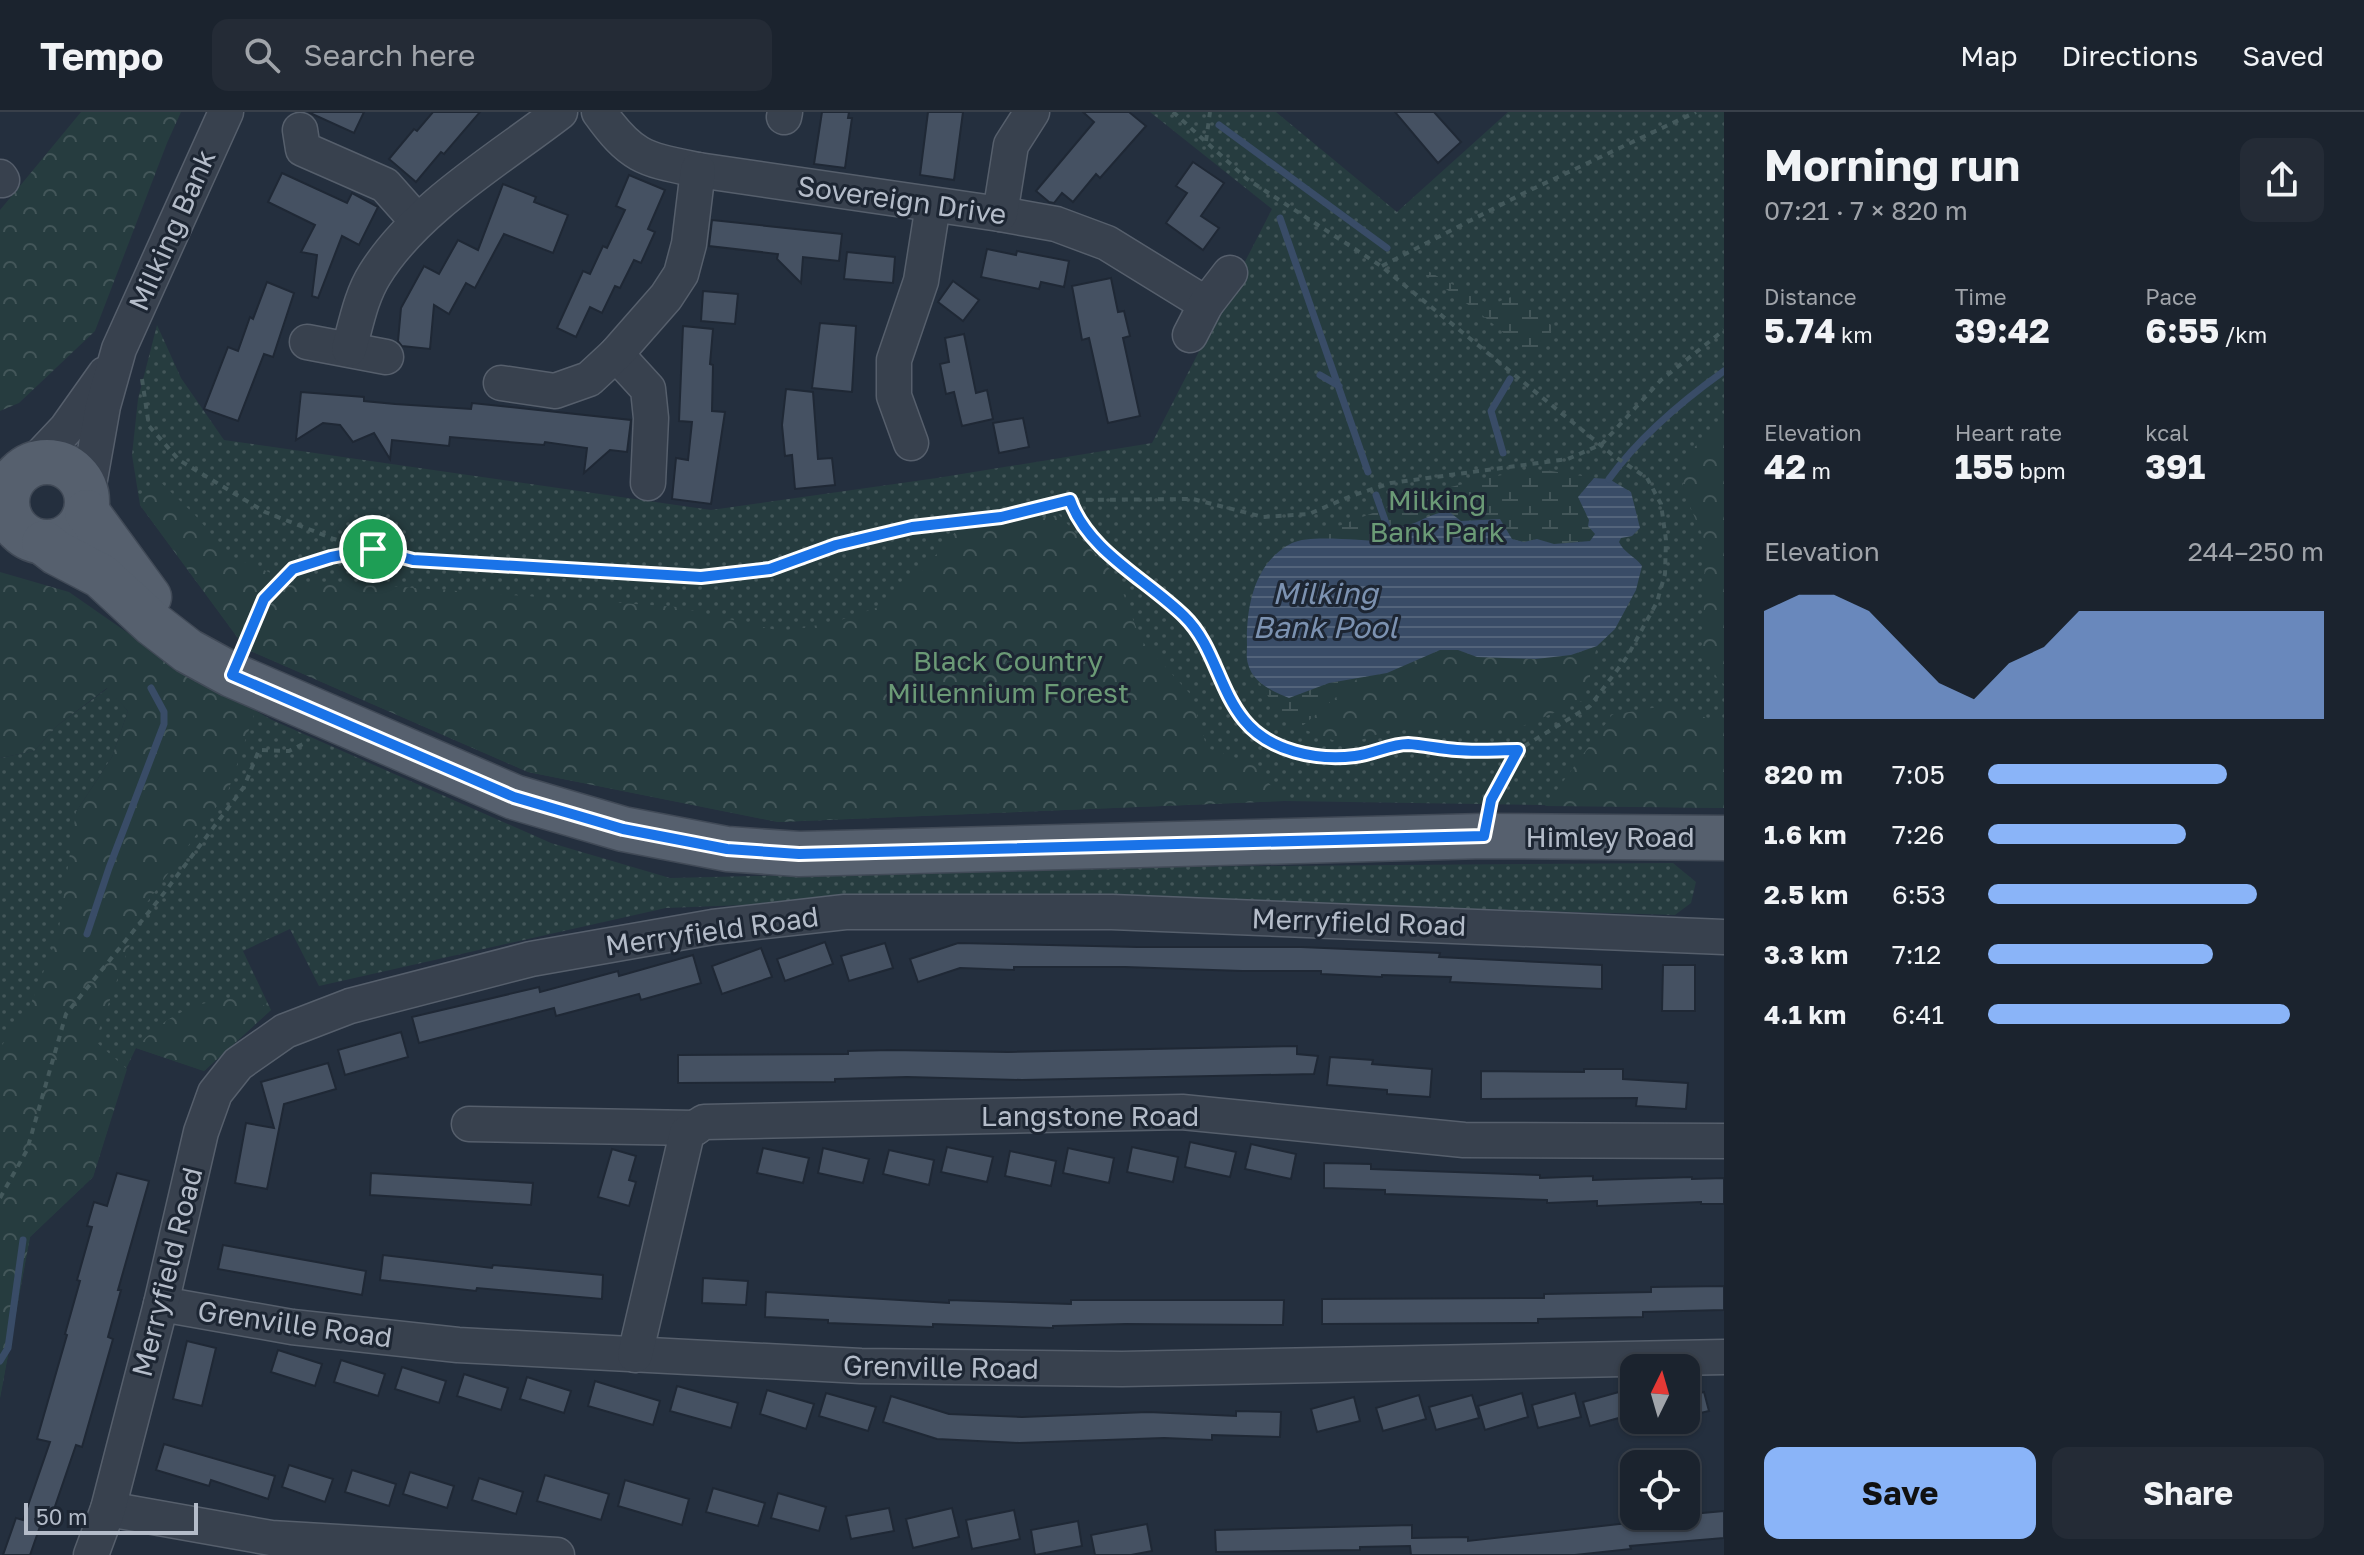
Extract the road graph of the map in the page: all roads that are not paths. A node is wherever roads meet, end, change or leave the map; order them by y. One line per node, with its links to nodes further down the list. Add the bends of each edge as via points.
1 (226, 112): 14 (street, Milking Bank)
2 (560, 112): 9 (street)
3 (599, 112): 6 (street, Sovereign Drive, via 630,150)
4 (1032, 112): 8 (street, via 1011,145)
5 (300, 130): 9 (street, via 303,149 385,185)
6 (698, 170): 7 (street, Sovereign Drive); 16 (street, via 681,274)
7 (933, 205): 8 (street, Sovereign Drive); 19 (street, via 921,281 894,360 894,396)
8 (1000, 214): 11 (street, Sovereign Drive, via 1056,224 1107,243)
9 (417, 221): 15 (street, via 376,273)
10 (1230, 273): 11 (street)
11 (1206, 304): 12 (street)
12 (1190, 335)
13 (307, 342): 15 (street)
14 (119, 349): 20 (street, Milking Bank, via 66,429); 22 (street, Milking Bank, via 103,406)
15 (349, 349): 17 (street)
16 (616, 354): 18 (street, via 589,379 555,391); 21 (street, via 648,389)
17 (386, 357)
18 (501, 383)
19 (911, 443)
20 (15, 477): 22 (main road, via 47,462 66,466 82,483); 23 (main road, via 7,512)
21 (648, 483)
22 (87, 504): 23 (main road, via 69,537); 24 (main road, Himley Road, via 148,596)
23 (25, 541): 24 (main road, Himley Road, via 101,576 188,651)
24 (232, 675): 25 (main road, Himley Road, via 514,797 623,829 727,849 799,854 1484,836)
25 (1724, 838)
26 (1724, 937): 30 (street, Merryfield Road, via 1112,912 845,912 713,927 531,959 350,1006 285,1031 238,1064 215,1093 201,1132)
27 (469, 1124): 28 (street, Langstone Road)
28 (695, 1128): 29 (street, Langstone Road, via 704,1122 1182,1112 1464,1140); 31 (street, via 687,1133)
29 (1724, 1141)
30 (161, 1304): 31 (street, Grenville Road, via 292,1327 458,1345); 33 (street, Merryfield Road)
31 (635, 1355): 32 (street, Grenville Road, via 861,1366 1122,1369)
32 (1724, 1357)
33 (108, 1509): 34 (street, Merryfield Road); 35 (street, via 271,1538)
34 (91, 1555)
35 (557, 1555)

